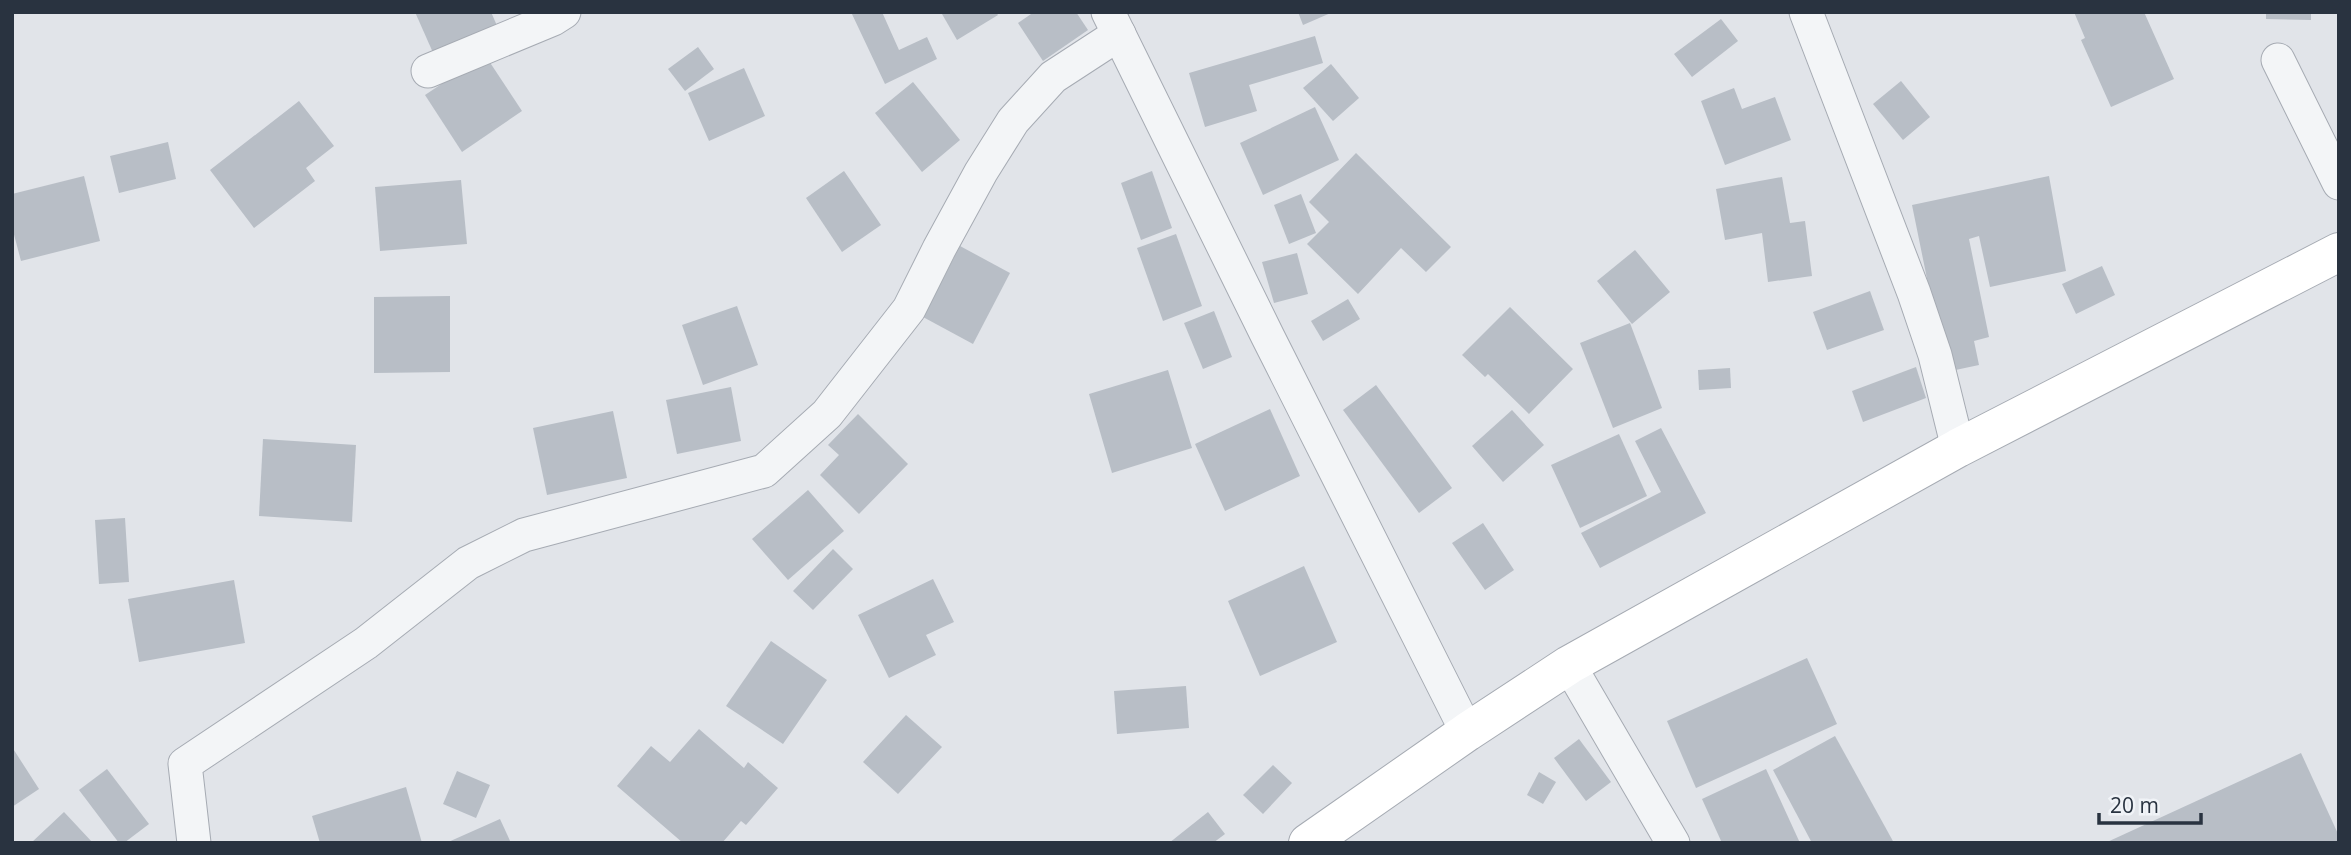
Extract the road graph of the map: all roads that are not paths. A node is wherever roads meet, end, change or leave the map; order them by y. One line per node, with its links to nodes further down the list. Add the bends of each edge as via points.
1 (564, 12): 5 (street)
2 (1806, 12): 8 (street, via 1914,293)
3 (1113, 23): 10 (street); 11 (street, via 1013,121 909,309 827,414 764,471 524,535 468,563 366,643 185,764)
4 (2278, 60): 6 (street)
5 (428, 71)
6 (2339, 183)
7 (2339, 252): 8 (main road)
8 (1958, 448): 9 (main road)
9 (1569, 665): 10 (main road); 13 (street)
10 (1468, 732): 12 (main road)
11 (194, 843)
12 (1308, 843)
13 (1673, 843)

